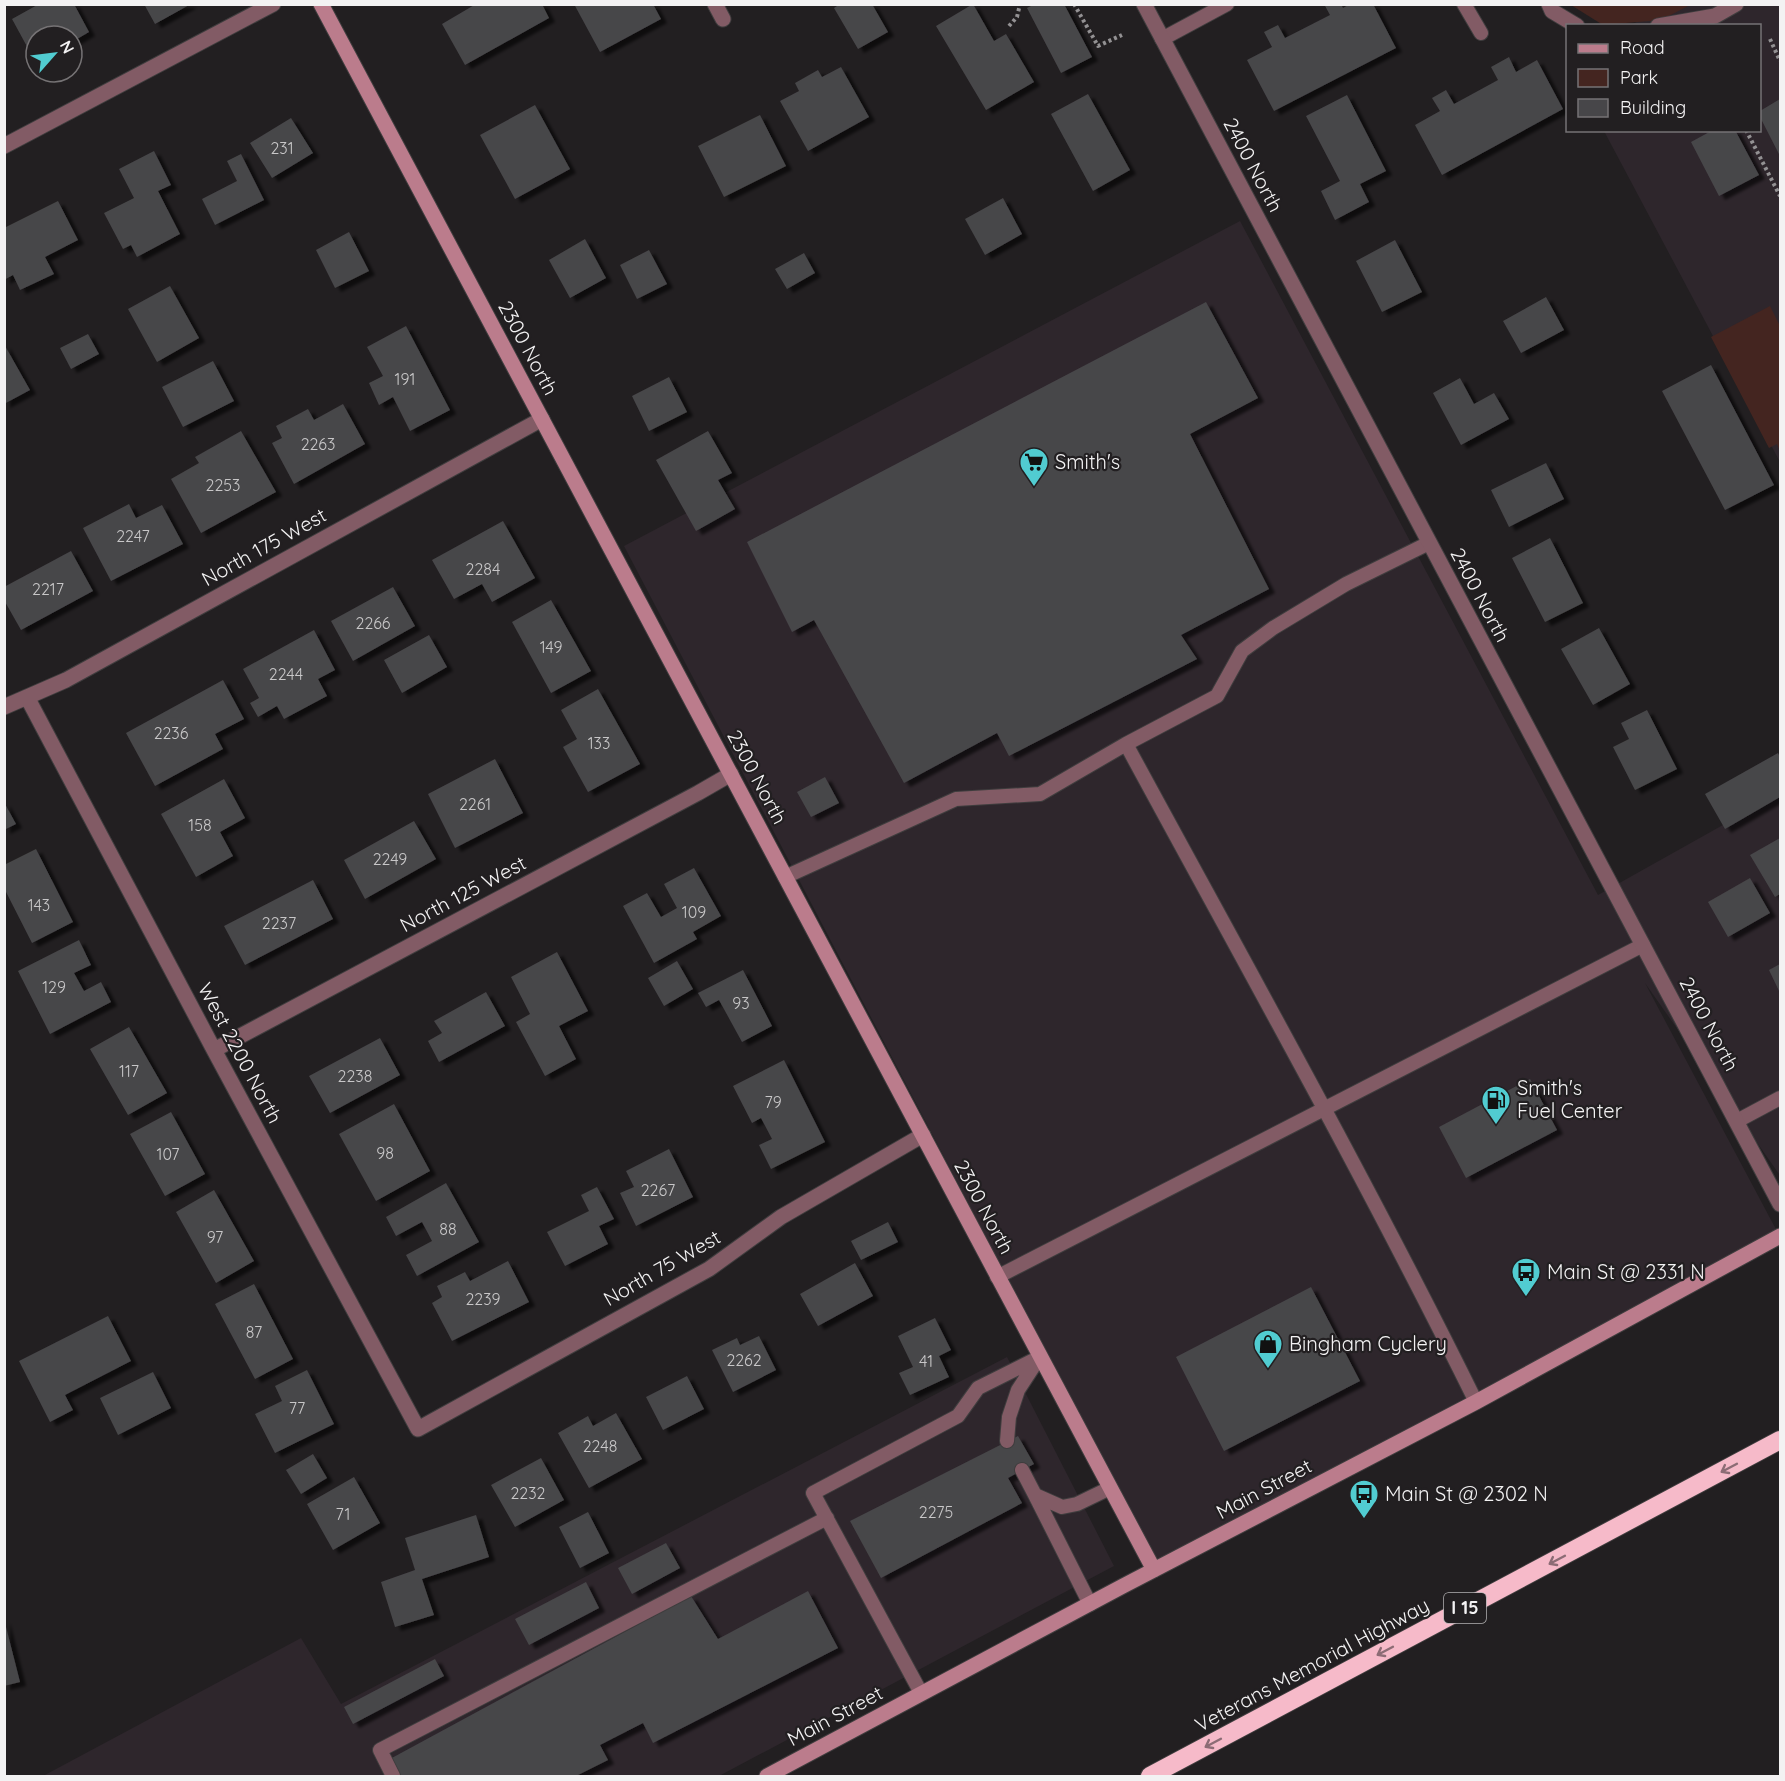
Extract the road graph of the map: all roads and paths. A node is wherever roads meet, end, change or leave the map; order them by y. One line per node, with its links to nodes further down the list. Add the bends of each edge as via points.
1 (273, 4): 21 (street)
2 (321, 4): 23 (street, 2300 North)
3 (715, 4): 11 (street)
4 (1020, 4): 14 (path, via 1017,17)
5 (1074, 4): 16 (path, via 1098,46)
6 (1227, 4): 17 (lane)
7 (1464, 4): 15 (lane)
8 (1549, 4): 12 (street, via 1552,11)
9 (1736, 4): 13 (street, via 1715,16)
10 (1147, 6): 17 (street, 2400 North)
11 (723, 19)
12 (1574, 24)
13 (1669, 24)
14 (1009, 26)
15 (1481, 33)
16 (1122, 35)
17 (1162, 39): 24 (street, 2400 North)
18 (1770, 39): 19 (path)
19 (1780, 61)
20 (1747, 132): 22 (path)
21 (4, 146)
22 (1780, 196)
23 (542, 419): 25 (street, North 175 West, via 66,680); 28 (street, 2300 North)
24 (1429, 543): 27 (lane, via 1346,584 1273,628 1242,651 1217,696); 30 (street, 2400 North)
25 (27, 697): 26 (street, North 175 West); 31 (street, West 2200 North)
26 (4, 707)
27 (1126, 744): 29 (lane, via 1040,794 956,799); 33 (lane)
28 (731, 774): 29 (street, 2300 North); 31 (street, North 125 West)
29 (785, 877): 35 (street, 2300 North)
30 (1643, 945): 33 (lane); 34 (street, 2400 North)
31 (214, 1050): 41 (street, West 2200 North)
32 (1780, 1098): 34 (lane)
33 (1324, 1110): 38 (lane); 40 (lane)
34 (1737, 1121): 36 (street, 2400 North)
35 (923, 1135): 38 (street, 2300 North); 41 (street, North 75 West, via 781,1217 709,1269)
36 (1780, 1204)
37 (1780, 1236): 40 (street, Main Street)
38 (997, 1277): 39 (street, 2300 North)
39 (1040, 1357): 43 (lane, via 1018,1390); 45 (street, 2300 North); 47 (lane, via 978,1388 958,1416 813,1493)
40 (1476, 1402): 48 (street, Main Street)
41 (418, 1429)
42 (1780, 1440): 53 (highway, Veterans Memorial Highway / I 15, one-way to 53)
43 (1007, 1442)
44 (1022, 1470): 46 (lane)
45 (1110, 1488): 46 (lane, via 1062,1507); 48 (street, 2300 North)
46 (1035, 1495): 49 (lane)
47 (827, 1518): 50 (lane); 51 (lane, via 380,1750)
48 (1154, 1570): 49 (street, Main Street)
49 (1090, 1604): 50 (street, Main Street)
50 (921, 1693): 52 (street, Main Street)
51 (393, 1776)
52 (767, 1776)
53 (1150, 1776)

